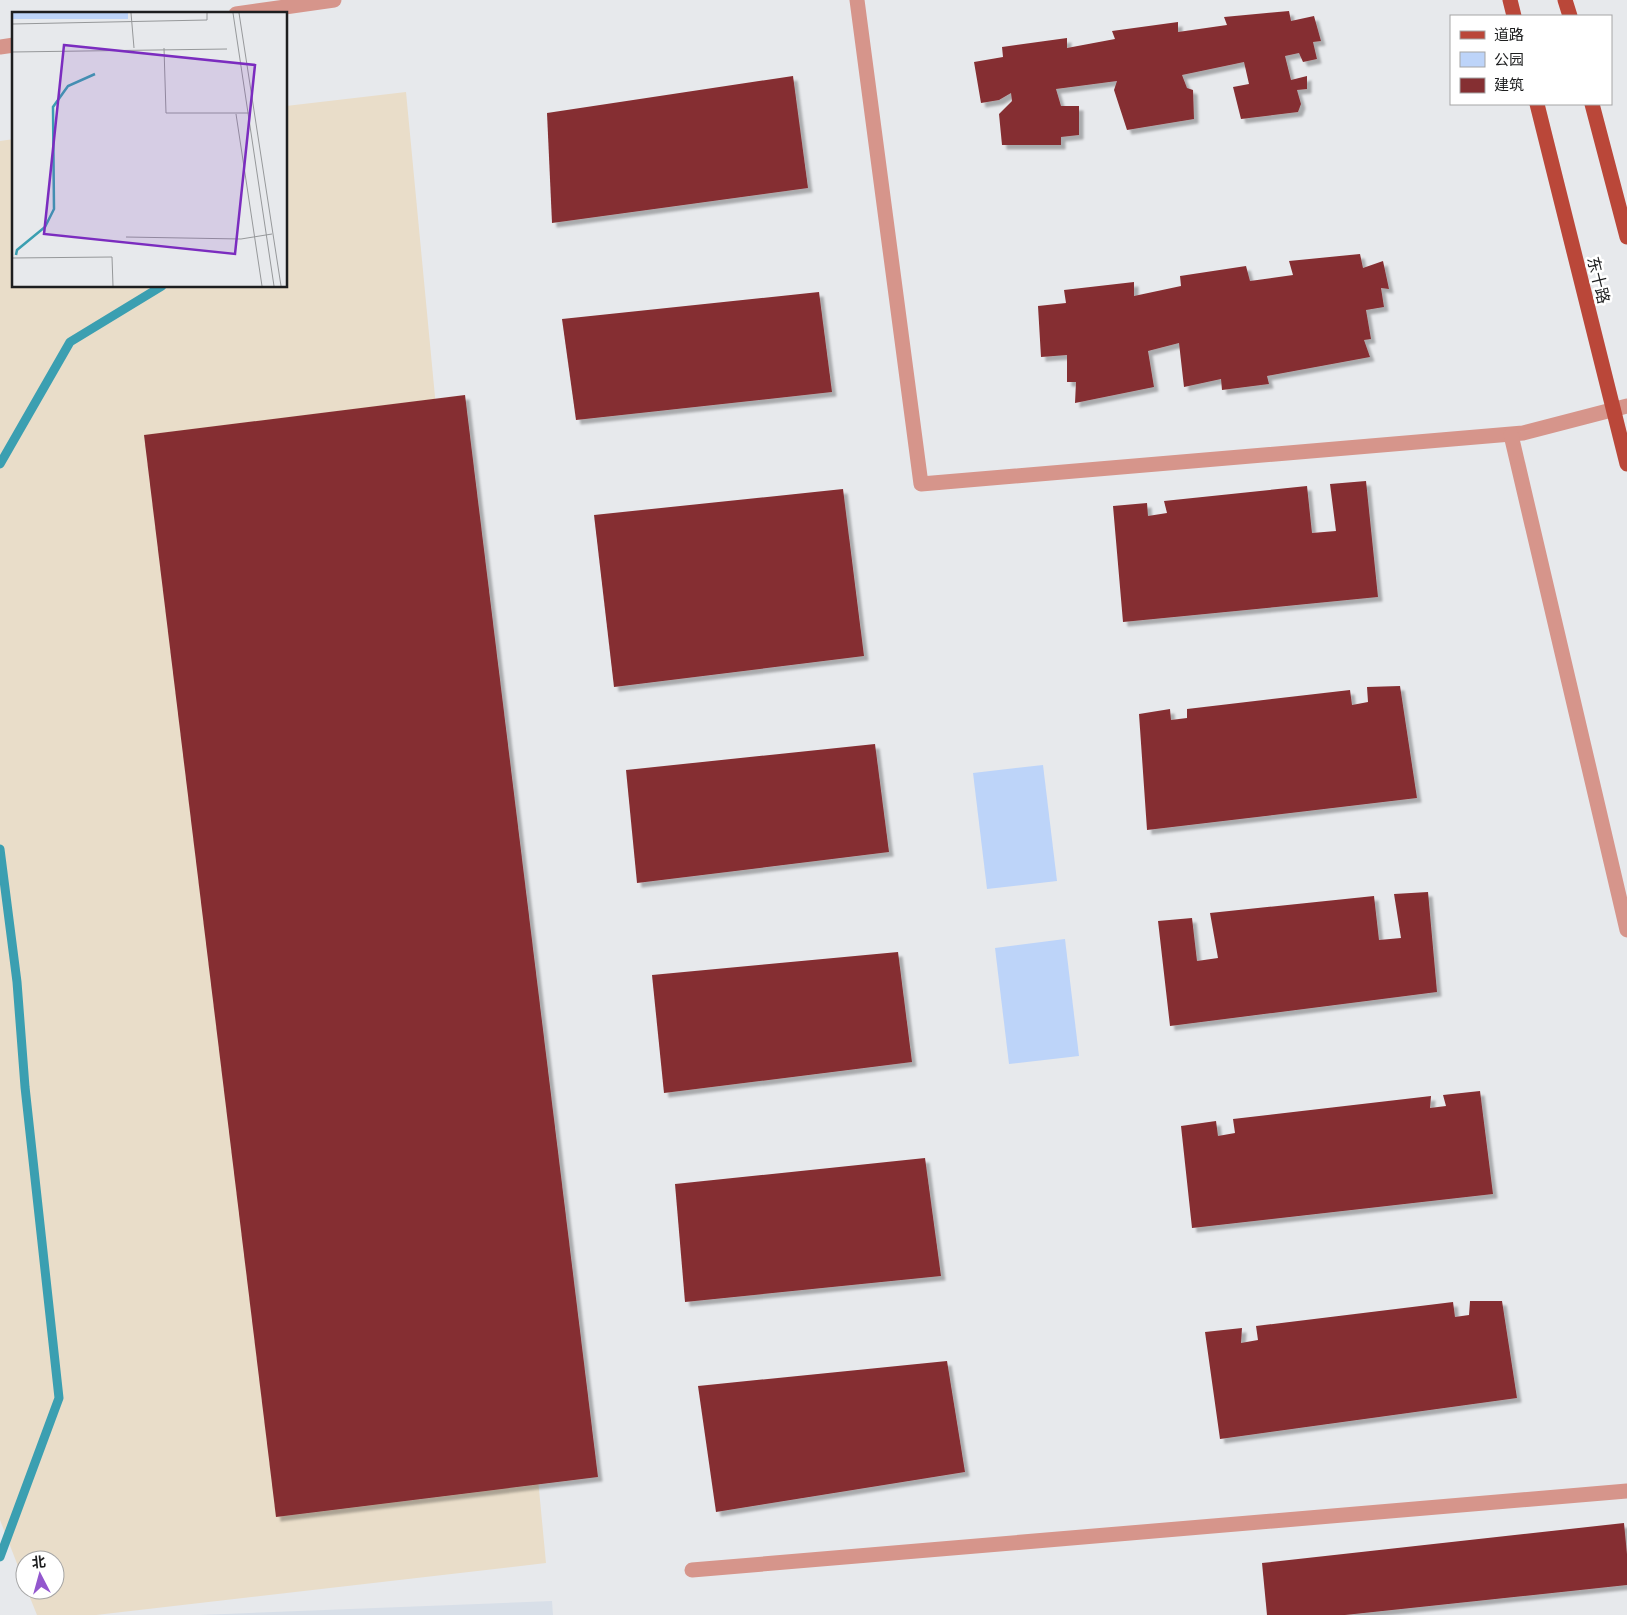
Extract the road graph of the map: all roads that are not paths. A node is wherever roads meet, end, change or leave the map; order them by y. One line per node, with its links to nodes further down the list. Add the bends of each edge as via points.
1 (334, 0): 5 (street)
2 (857, 0): 12 (street, via 921,484)
3 (1510, 0): 6 (main road)
4 (1566, 0): 7 (main road)
5 (250, 12)
6 (1514, 15)
7 (1570, 15)
8 (1537, 105): 11 (main road, 东十路)
9 (1592, 105): 10 (main road)
10 (1627, 237)
11 (1620, 408): 12 (street); 13 (main road, 东十路)
12 (1511, 435): 14 (street)
13 (1627, 464)
14 (1627, 930)
15 (1627, 1491): 16 (street)
16 (692, 1570)

